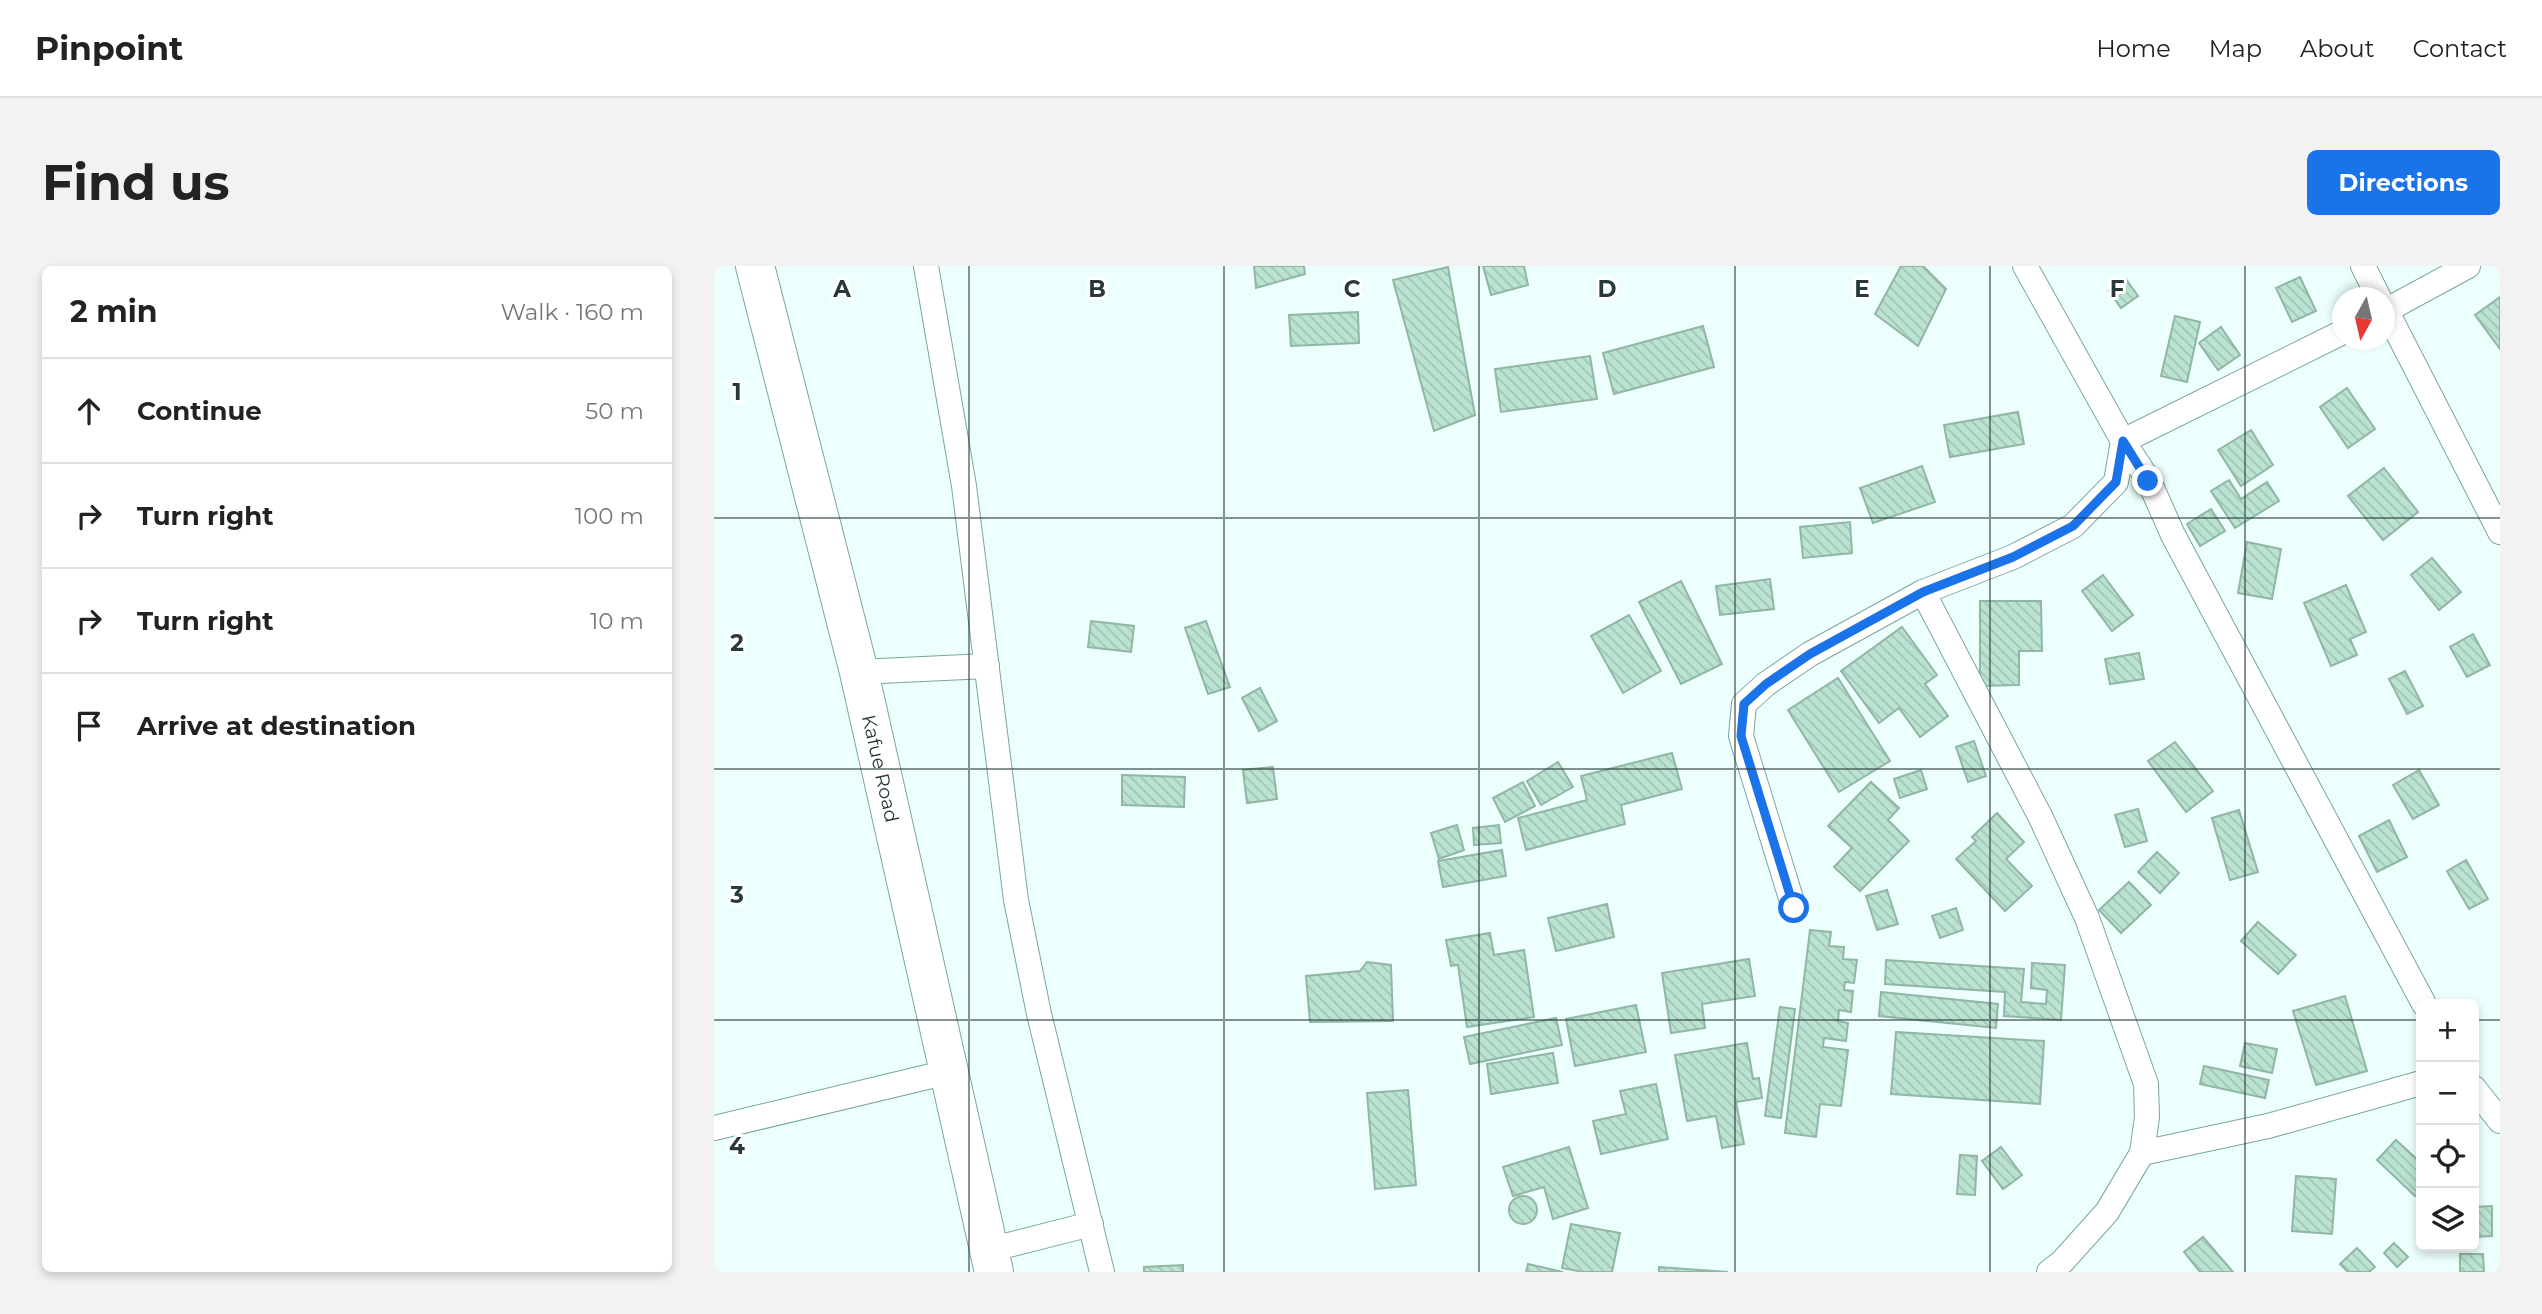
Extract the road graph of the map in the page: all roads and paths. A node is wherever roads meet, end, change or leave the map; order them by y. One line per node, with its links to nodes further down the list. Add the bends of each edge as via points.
1 (926, 266): 13 (street, via 964,485)
2 (2025, 266): 10 (street)
3 (2363, 266): 6 (street)
4 (2468, 266): 7 (street)
5 (761, 269): 14 (highway, Kafue Road)
6 (2373, 287)
7 (2395, 301)
8 (2395, 330): 11 (street)
9 (2332, 337): 10 (street)
10 (2123, 441): 12 (street, via 2116,482 2073,526 2013,557); 16 (street)
11 (2500, 532)
12 (1923, 592): 15 (street, via 1810,654 1744,704 1741,736); 22 (street, via 2041,818 2087,918 2146,1084)
13 (986, 666): 14 (street); 23 (street, via 1016,900)
14 (859, 672): 17 (highway, Kafue Road)
15 (1794, 908)
16 (2421, 999)
17 (948, 1072): 21 (street); 24 (highway, Kafue Road)
18 (2416, 1084): 22 (street, via 2269,1126)
19 (2479, 1094): 20 (street)
20 (2500, 1121)
21 (714, 1128)
22 (2141, 1153): 26 (street, via 2107,1212)
23 (1091, 1224): 24 (street); 25 (street)
24 (992, 1261)
25 (1101, 1272)
26 (2049, 1272)

